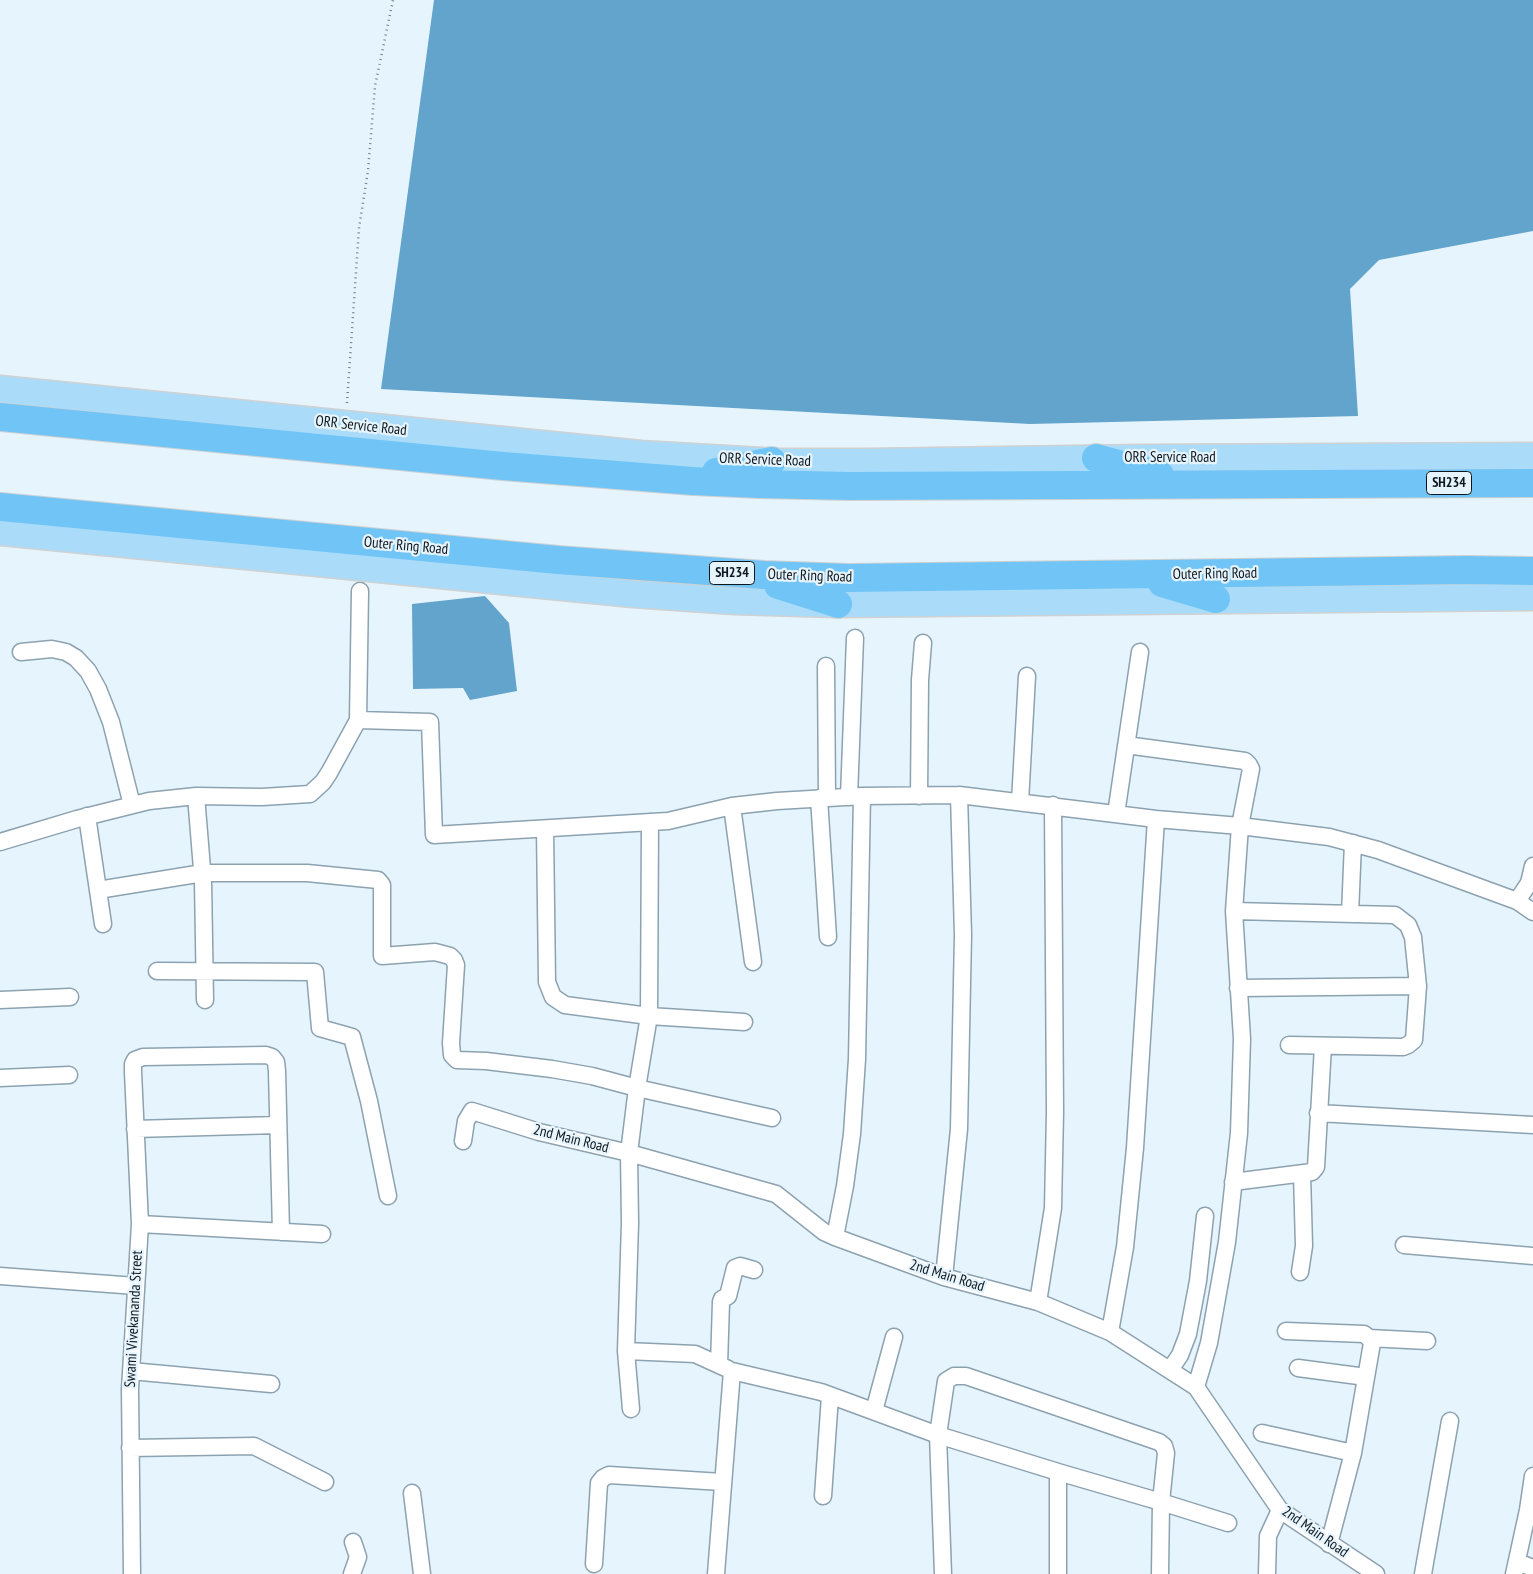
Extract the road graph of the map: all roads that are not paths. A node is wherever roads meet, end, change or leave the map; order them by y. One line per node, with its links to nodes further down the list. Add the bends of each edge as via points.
1 (0, 389): 5 (main road, ORR Service Road, via 641,454)
2 (0, 417): 6 (highway, SH234)
3 (1533, 456): 4 (main road, ORR Service Road)
4 (1096, 458): 5 (main road, ORR Service Road); 8 (highway)
5 (772, 461): 6 (highway)
6 (678, 480): 8 (highway, SH234, via 850,486)
7 (1533, 484): 8 (highway, SH234)
8 (1197, 485)
9 (0, 507): 12 (highway, Outer Ring Road / SH234, via 558,560)
10 (0, 532): 17 (main road, via 633,594)
11 (1533, 571): 13 (highway, Outer Ring Road / SH234)
12 (744, 574): 13 (highway, Outer Ring Road / SH234, via 849,578); 17 (highway)
13 (1135, 576): 16 (highway)
14 (360, 591): 24 (street)
15 (1533, 597): 16 (main road)
16 (1216, 599): 17 (main road)
17 (838, 604)
18 (854, 638): 28 (street)
19 (922, 642): 29 (street)
20 (21, 652): 32 (street, via 52,648 76,658 88,671 111,722)
21 (1140, 652): 25 (street)
22 (826, 666): 30 (street)
23 (1027, 676): 31 (street)
24 (358, 720): 27 (street, via 329,773 310,794 262,798); 40 (street, via 430,722 434,835)
25 (1126, 745): 35 (street); 39 (street, via 1245,761 1251,769)
26 (959, 795): 29 (street); 31 (street); 87 (street, via 963,935 959,1129)
27 (196, 796): 32 (street); 44 (street)
28 (856, 796): 29 (street); 30 (street); 81 (street, via 857,1059 852,1134)
29 (918, 796)
30 (823, 798): 33 (street); 51 (street)
31 (1020, 802): 34 (street)
32 (132, 805): 36 (street)
33 (732, 806): 38 (street); 52 (street)
34 (1053, 806): 35 (street); 89 (street, via 1053,1208)
35 (1116, 814): 37 (street)
36 (87, 816): 41 (street); 45 (street)
37 (1156, 820): 39 (street); 91 (street, via 1135,1148 1125,1247)
38 (650, 822): 40 (street); 60 (street)
39 (1240, 826): 42 (street); 47 (street)
40 (545, 829): 60 (street, via 547,982 553,997 566,1005)
41 (0, 842)
42 (1354, 843): 46 (street); 49 (street)
43 (1533, 866): 46 (street, via 1529,883)
44 (202, 874): 45 (street); 54 (street); 66 (street, via 307,873 378,880 382,885 382,956 435,952 450,956 456,964 451,1043 456,1060 552,1069)
45 (98, 890): 50 (street)
46 (1517, 901): 48 (street)
47 (1234, 911): 49 (street); 56 (street)
48 (1533, 912)
49 (1350, 914): 55 (street, via 1395,915 1408,925 1413,937)
50 (102, 924)
51 (828, 937)
52 (753, 962)
53 (157, 971): 54 (street)
54 (205, 973): 59 (street); 76 (street, via 315,972 320,1028 352,1037)
55 (1418, 986): 56 (street); 63 (street, via 1414,1040 1408,1045)
56 (1238, 988): 75 (street, via 1242,1038)
57 (70, 997): 58 (street)
58 (0, 1000)
59 (205, 1000)
60 (650, 1016): 61 (street); 66 (street)
61 (744, 1022)
62 (1289, 1045): 63 (street)
63 (1323, 1046): 67 (street)
64 (69, 1076): 65 (street)
65 (0, 1078)
66 (637, 1088): 68 (street); 73 (street)
67 (1318, 1113): 70 (street); 74 (street, via 1316,1167 1312,1172)
68 (772, 1118)
69 (278, 1125): 71 (street); 71 (street, Swami Vivekananda Street, via 277,1071 272,1057 266,1054 144,1057 132,1064); 79 (street)
70 (1533, 1125)
71 (135, 1129): 78 (street, Swami Vivekananda Street)
72 (463, 1140): 73 (street, 2nd Main Road, via 466,1121 472,1111 539,1132)
73 (629, 1153): 81 (street, 2nd Main Road, via 776,1194); 95 (street)
74 (1302, 1174): 75 (street); 85 (street, via 1304,1246)
75 (1233, 1182): 102 (street, via 1227,1242 1209,1343)
76 (388, 1196)
77 (1205, 1216): 98 (street, via 1188,1334)
78 (140, 1224): 79 (street); 88 (street, Swami Vivekananda Street)
79 (281, 1232): 80 (street)
80 (322, 1234)
81 (835, 1237): 87 (street, 2nd Main Road)
82 (1404, 1245): 83 (street)
83 (1533, 1256)
84 (754, 1270): 96 (street, via 740,1266 734,1268 728,1296 721,1302)
85 (1300, 1272)
86 (0, 1276): 88 (street)
87 (944, 1277): 89 (street, 2nd Main Road)
88 (136, 1286): 99 (street, Swami Vivekananda Street)
89 (1038, 1302): 91 (street, 2nd Main Road)
90 (1286, 1331): 93 (street, via 1364,1334)
91 (1110, 1332): 98 (street, 2nd Main Road)
92 (894, 1337): 105 (street)
93 (1369, 1338): 94 (street); 100 (street, via 1372,1343)
94 (1427, 1341)
95 (626, 1351): 96 (street, via 695,1354); 104 (street)
96 (725, 1368): 103 (street); 114 (street)
97 (1298, 1368): 100 (street)
98 (1170, 1370): 102 (street, 2nd Main Road)
99 (131, 1371): 101 (street); 109 (street, Swami Vivekananda Street)
100 (1366, 1377): 110 (street)
101 (271, 1384)
102 (1196, 1387): 118 (street, 2nd Main Road)
103 (830, 1396): 105 (street); 116 (street)
104 (631, 1408)
105 (874, 1411): 108 (street)
106 (1450, 1421): 134 (street)
107 (1262, 1432): 110 (street)
108 (938, 1435): 111 (street); 117 (street, via 946,1381 954,1376 966,1376 1159,1442 1166,1453); 129 (street)
109 (130, 1448): 113 (street, via 254,1446); 125 (street, Swami Vivekananda Street)
110 (1353, 1453): 121 (street)
111 (1058, 1472): 117 (street); 130 (street)
112 (1533, 1476): 123 (street)
113 (325, 1482)
114 (722, 1482): 122 (street, via 610,1475 603,1478 599,1484); 128 (street)
115 (412, 1493): 127 (street)
116 (823, 1496)
117 (1160, 1502): 119 (street); 131 (street)
118 (1280, 1510): 121 (street, 2nd Main Road); 132 (street, via 1268,1536)
119 (1228, 1523)
120 (353, 1542): 126 (street, via 358,1557)
121 (1329, 1544): 133 (street, 2nd Main Road)
122 (594, 1564)
123 (1516, 1568): 124 (street)
124 (1533, 1568)
125 (132, 1574)
126 (352, 1574)
127 (422, 1574)
128 (716, 1574)
129 (943, 1574)
130 (1058, 1574)
131 (1160, 1574)
132 (1267, 1574)
133 (1376, 1574)
134 (1423, 1574)

